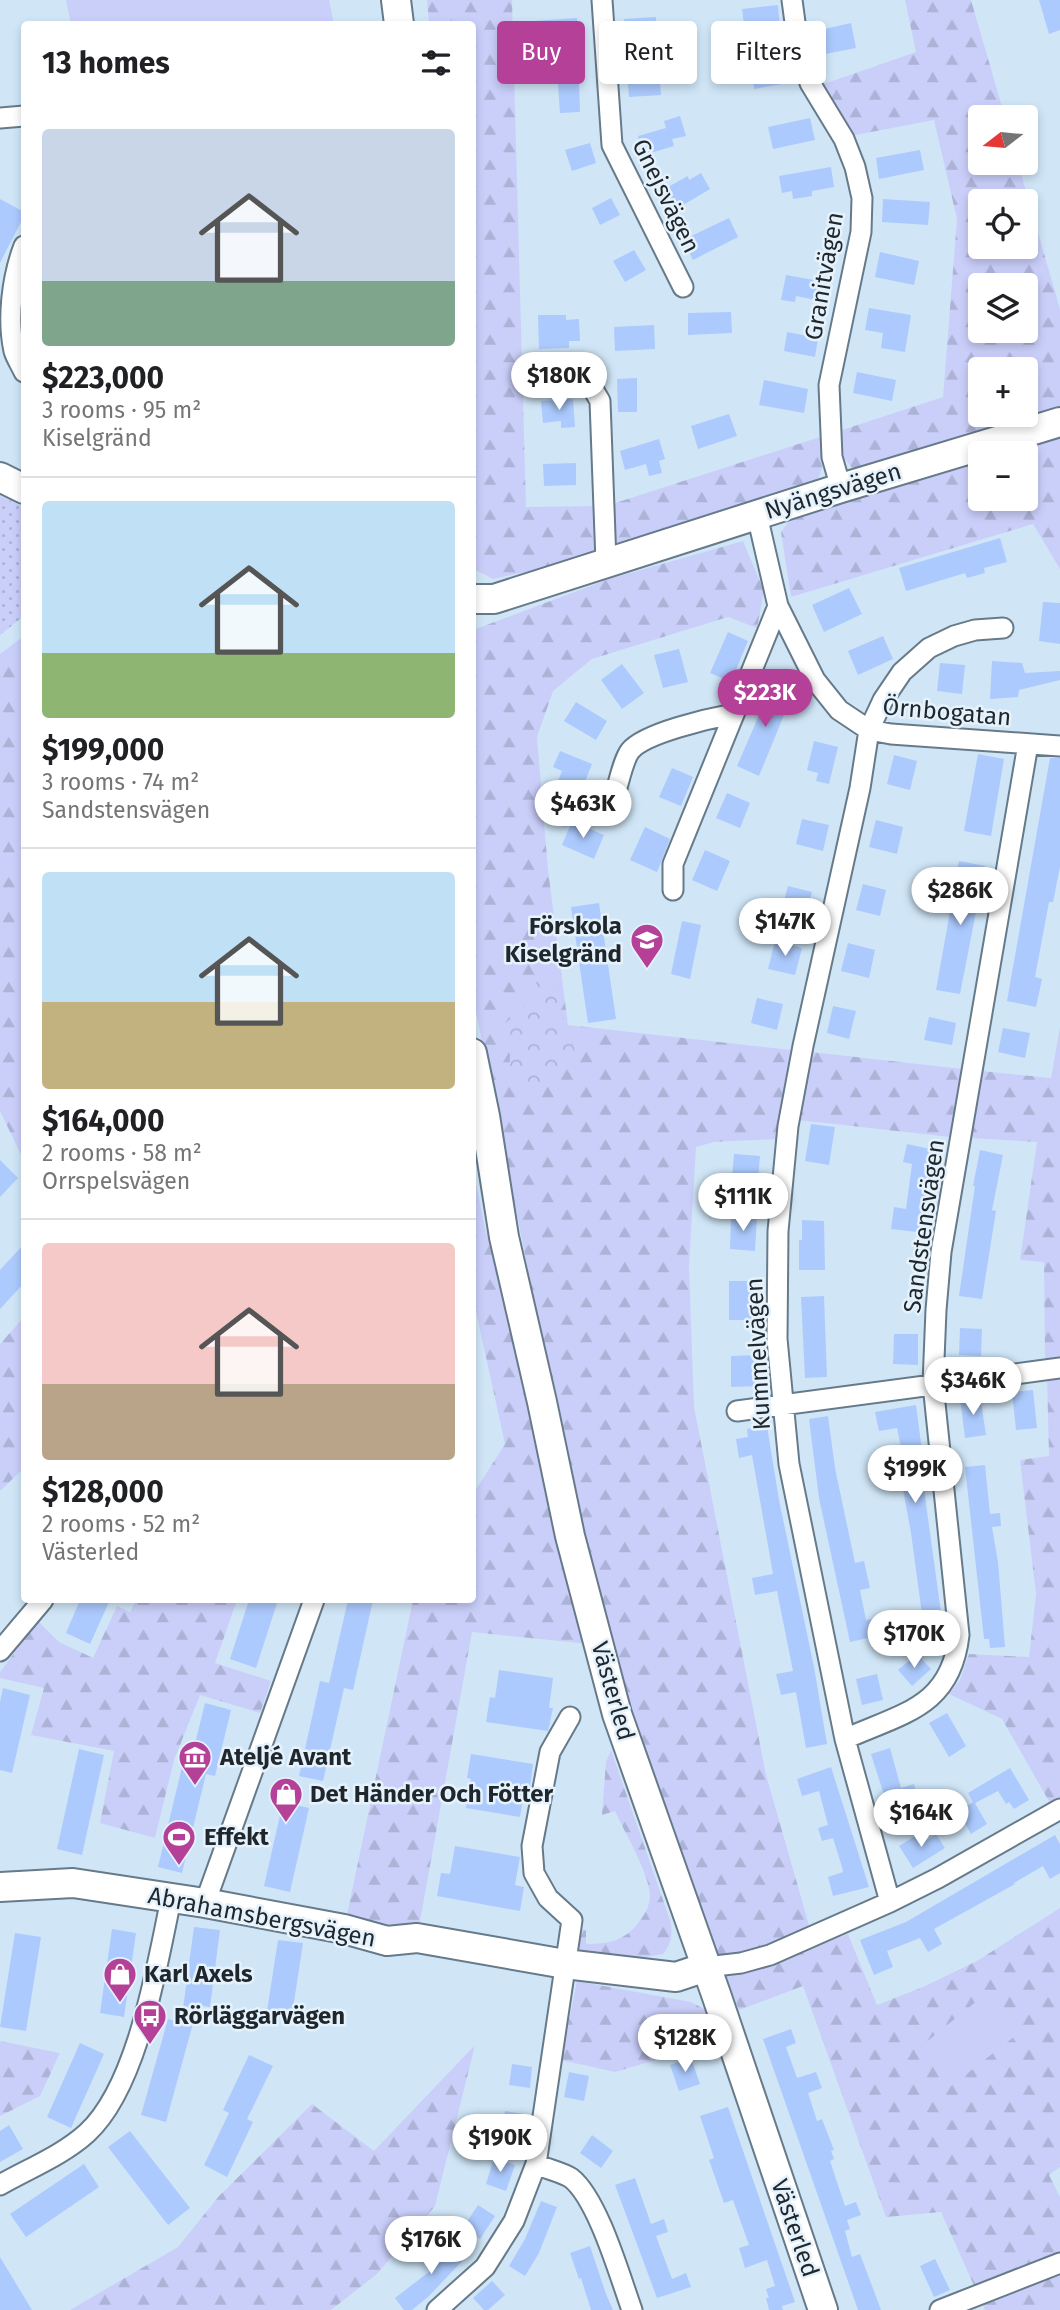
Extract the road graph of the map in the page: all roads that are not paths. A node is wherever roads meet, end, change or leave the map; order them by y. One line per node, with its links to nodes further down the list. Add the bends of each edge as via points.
1 (396, 0): 4 (street)
2 (602, 0): 8 (street, Gnejsvägen, via 612,145)
3 (792, 0): 16 (street, Granitvägen, via 798,45 810,83 844,139 862,198 861,232 829,385 832,457)
4 (399, 21)
5 (21, 116): 6 (street)
6 (0, 118)
7 (21, 255): 10 (street, via 10,318)
8 (683, 287)
9 (0, 362): 11 (street)
10 (21, 366)
11 (21, 371)
12 (593, 389): 18 (street, via 600,401)
13 (1060, 422): 16 (street, Nyängsvägen)
14 (0, 478): 15 (street)
15 (21, 488)
16 (841, 488): 17 (street, Nyängsvägen)
17 (757, 515): 18 (street, Nyängsvägen); 20 (street, Örnbogatan)
18 (606, 562): 19 (street, Nyängsvägen, via 494,599)
19 (476, 599)
20 (778, 606): 22 (street); 23 (street, Örnbogatan, via 815,680 839,710)
21 (1003, 628): 23 (street, Kummelvägen, via 975,630 929,648 902,672)
22 (733, 714): 26 (street, via 650,737 631,750); 27 (street, via 673,864)
23 (869, 730): 24 (street, Örnbogatan); 32 (street, Kummelvägen, via 788,1126 778,1231 777,1339)
24 (1028, 744): 25 (street, Örnbogatan); 31 (street, Sandstensvägen, via 941,1252)
25 (1060, 746)
26 (614, 798)
27 (673, 890)
28 (476, 1091): 29 (street, Västerled)
29 (479, 1120): 45 (street, Västerled, via 570,1536 617,1714)
30 (1060, 1368): 31 (street)
31 (933, 1384): 32 (street); 38 (street, Sandstensvägen, via 959,1635 957,1660 926,1703)
32 (783, 1406): 33 (street); 38 (street, Kummelvägen, via 789,1464)
33 (737, 1411)
34 (40, 1603): 36 (street)
35 (313, 1603): 43 (street)
36 (0, 1651)
37 (570, 1717): 44 (street, via 550,1752 532,1846 534,1873 548,1898 572,1920)
38 (845, 1739): 42 (street, Kummelvägen)
39 (1060, 1809): 42 (street)
40 (0, 1887): 41 (street, Abrahamsbergsvägen, via 73,1883)
41 (171, 1899): 43 (street, Abrahamsbergsvägen); 47 (street, via 147,2011 109,2105 84,2135)
42 (890, 1902): 45 (street, via 770,1955)
43 (205, 1903): 44 (street, Abrahamsbergsvägen, via 387,1941 417,1938)
44 (565, 1964): 45 (street, Abrahamsbergsvägen, via 676,1977); 46 (street)
45 (706, 1967): 51 (street, Västerled)
46 (536, 2164): 49 (street, via 514,2221 485,2267); 50 (street, via 571,2178 586,2197)
47 (0, 2185)
48 (1060, 2263): 52 (street)
49 (437, 2310)
50 (632, 2310)
51 (822, 2310)
52 (940, 2310)

